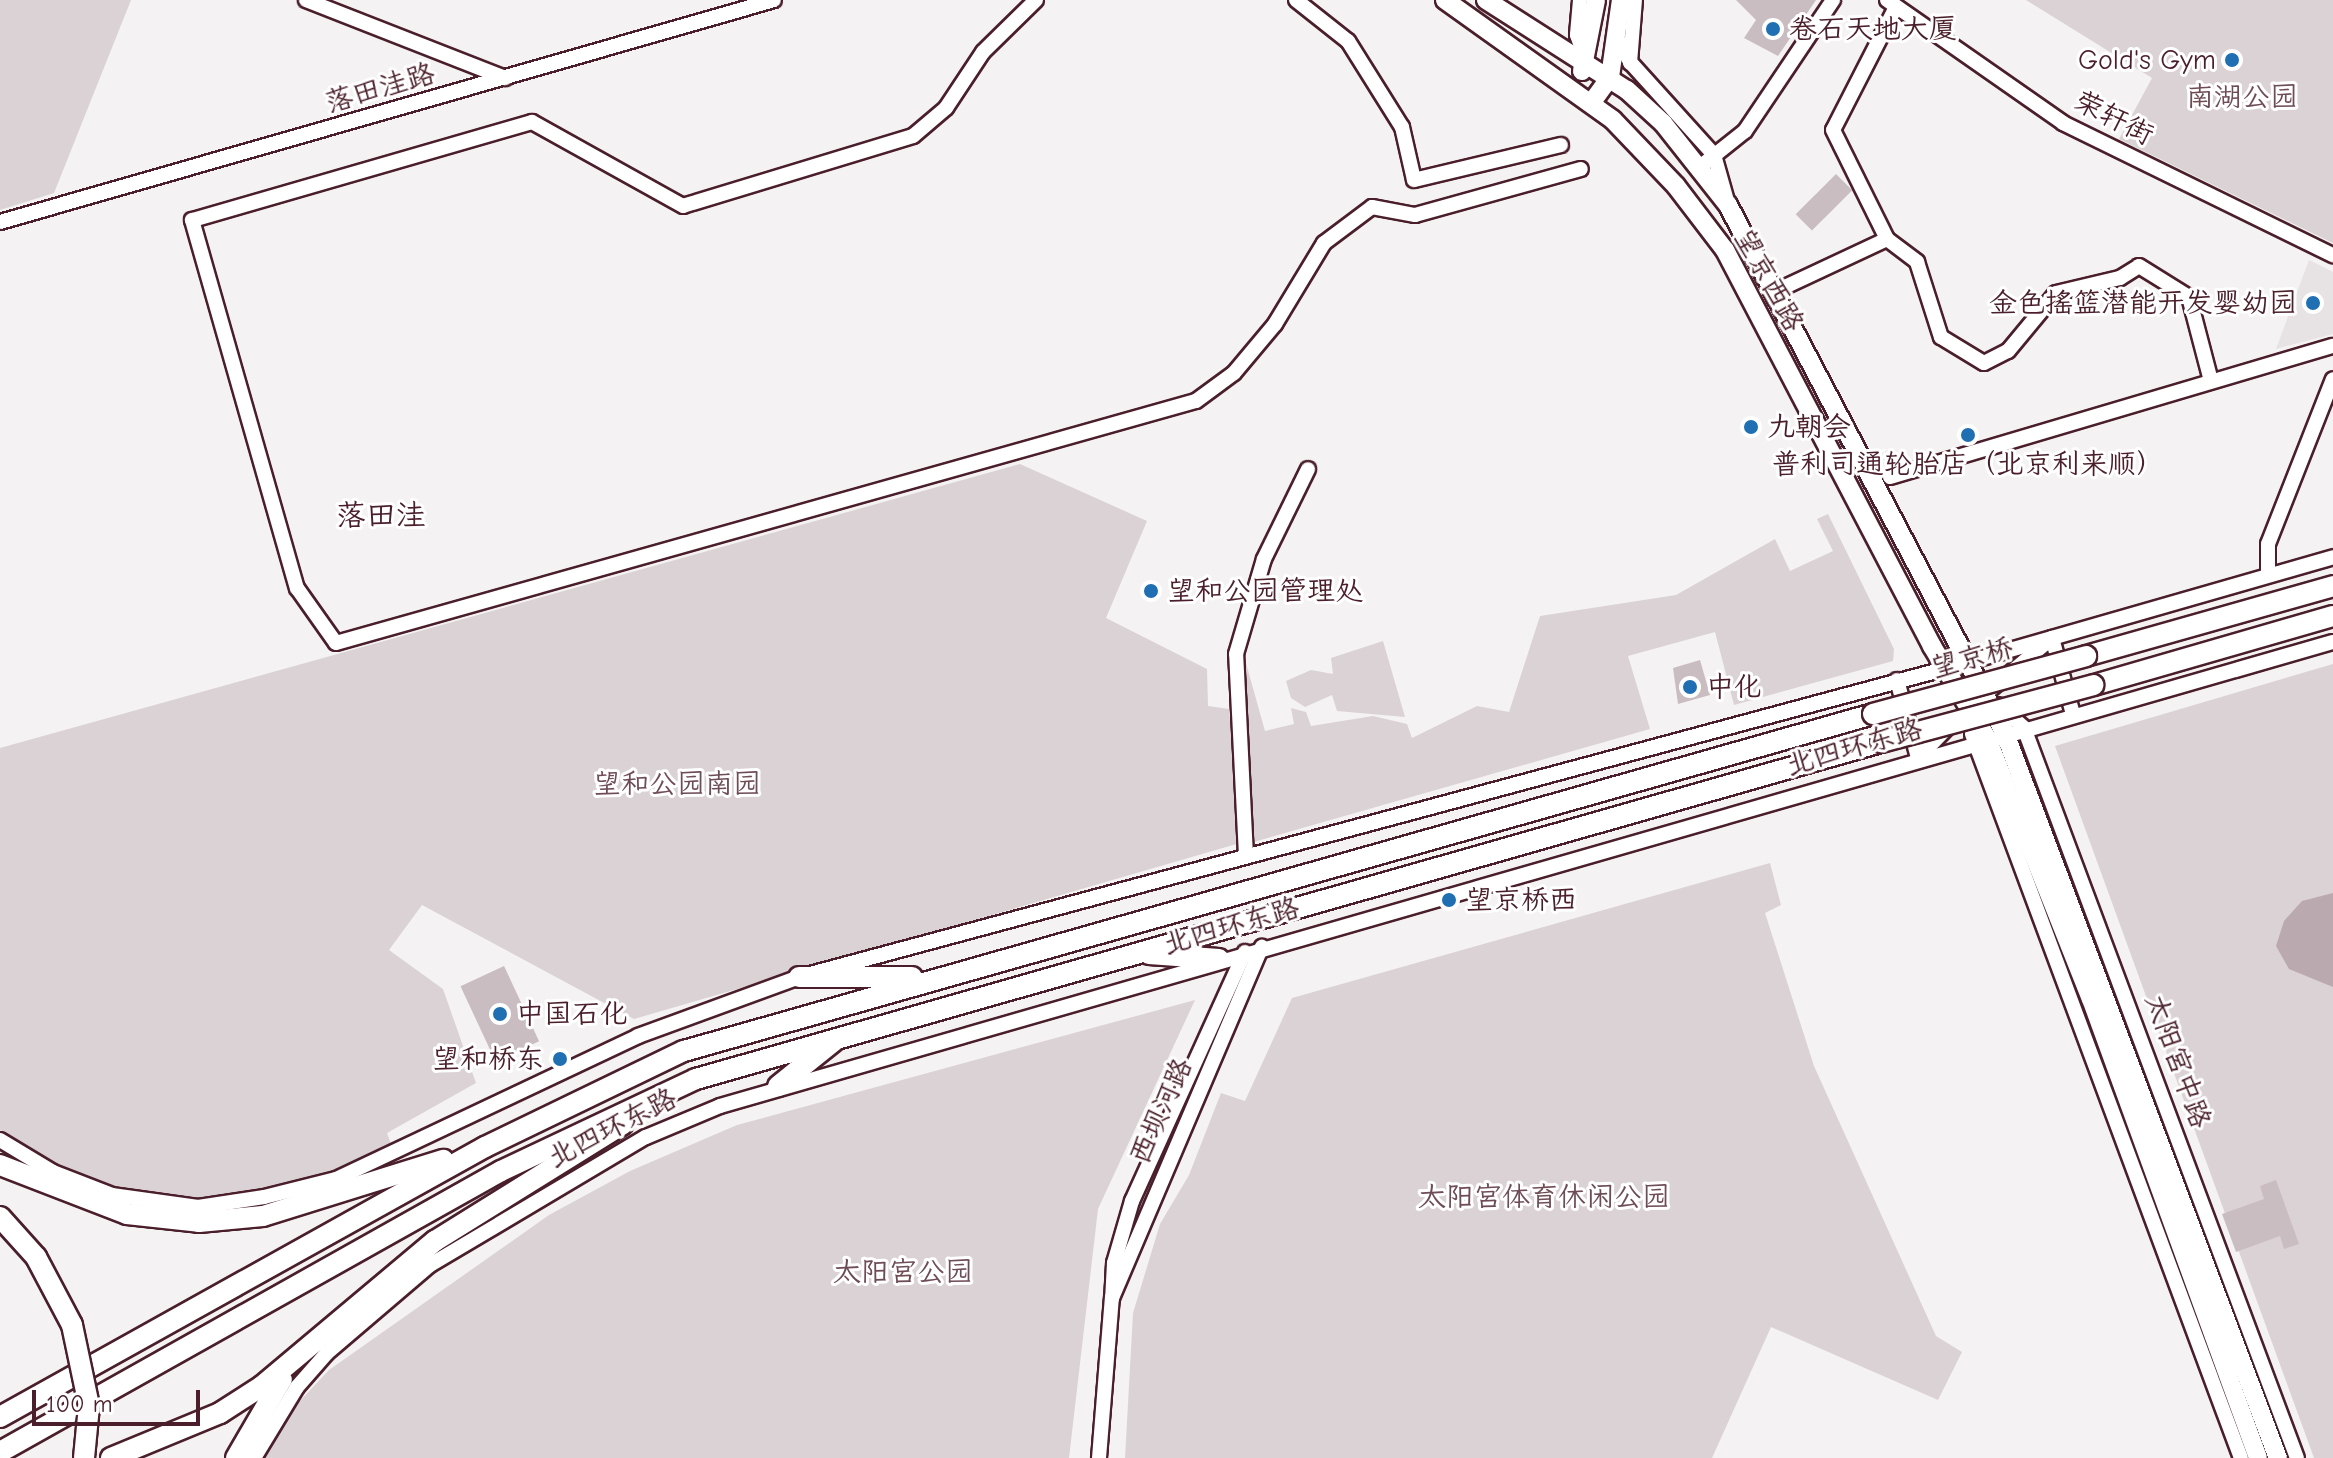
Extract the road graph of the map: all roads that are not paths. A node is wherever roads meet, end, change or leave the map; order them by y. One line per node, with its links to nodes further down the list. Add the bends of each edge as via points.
1 (306, 0): 17 (street)
2 (774, 0): 17 (street, 落田洼路)
3 (1036, 0): 22 (street, via 983,52 946,108 913,136 683,206 532,122 192,220 297,588 336,643 1196,401 1234,373 1275,324 1324,243 1372,207 1415,215)
4 (1296, 0): 20 (street, via 1348,41 1402,127 1414,180)
5 (1445, 0): 18 (main road, 望京西路)
6 (1486, 0): 14 (main road, 望京西路)
7 (1580, 0): 14 (street, via 1577,35)
8 (1596, 0): 14 (main road)
9 (1621, 0): 13 (main road)
10 (1635, 0): 15 (street)
11 (1833, 0): 21 (street, via 1745,131)
12 (1892, 4): 24 (street, via 1833,130); 25 (street, 荣轩街, via 2063,123)
13 (1618, 40): 15 (street); 16 (main road)
14 (1587, 63): 16 (main road, 望京西路); 18 (main road)
15 (1631, 63): 16 (street); 21 (street)
16 (1610, 77): 19 (main road); 21 (main road, 望京西路)
17 (506, 78): 23 (street, 落田洼路)
18 (1572, 86): 19 (main road, 望京西路)
19 (1592, 102): 39 (main road, 望京西路, via 1676,186 1725,250)
20 (1561, 145)
21 (1708, 160): 26 (main road, 望京西路)
22 (1581, 169)
23 (0, 222)
24 (1887, 239): 26 (street); 29 (street, via 1917,262 1928,312 1941,337 1984,363 2008,351 2056,293 2120,278 2139,266 2189,297)
25 (2333, 255)
26 (1774, 292): 38 (main road, 望京西路)
27 (2333, 346): 29 (street)
28 (2333, 379): 33 (street, via 2268,544)
29 (2211, 381): 31 (street)
30 (1308, 469): 48 (street, via 1264,559 1236,654)
31 (1890, 477)
32 (2333, 557): 33 (street)
33 (2268, 575): 36 (street)
34 (2333, 586): 42 (highway, 望京桥, bridge)
35 (2333, 616): 46 (highway, 望京桥, bridge)
36 (2052, 638): 38 (street); 41 (street); 43 (street)
37 (2333, 642): 43 (street, 北四环东路)
38 (1969, 662): 39 (street, 北四环东路); 41 (main road, 望京西路)
39 (1947, 668): 40 (street, 北四环东路); 41 (main road, 望京西路)
40 (1897, 680): 47 (street); 48 (street, 北四环东路)
41 (1980, 700): 44 (street, 太阳宫中路); 45 (main road); 47 (street)
42 (1873, 714): 53 (highway, 北四环东路)
43 (2073, 714): 44 (street, 北四环东路)
44 (2024, 728): 45 (street, 北四环东路); 58 (street, 太阳宫中路)
45 (1988, 738): 47 (street, 北四环东路); 55 (main road); 56 (main road, 太阳宫中路); 59 (street)
46 (1881, 742): 51 (highway, 北四环东路)
47 (1918, 758): 49 (street, 北四环东路)
48 (1246, 856): 54 (street, 北四环东路)
49 (1262, 947): 50 (street, 北四环东路); 67 (street, 西坝河路)
50 (1245, 952): 52 (street, 北四环东路); 67 (street, 西坝河路, via 1132,1201 1114,1263)
51 (1133, 953): 52 (highway); 57 (highway, 北四环东路)
52 (1219, 959): 61 (street, 北四环东路)
53 (940, 976): 54 (highway); 63 (highway, 北四环东路, via 684,1051)
54 (799, 977): 62 (street, 北四环东路, via 638,1036 336,1179 264,1197 198,1207 112,1195 53,1172)
55 (2091, 999): 59 (street); 78 (main road)
56 (2112, 1016): 58 (street); 68 (main road, 太阳宫中路)
57 (843, 1034): 60 (highway, 北四环东路); 61 (highway)
58 (2145, 1053): 66 (street, 太阳宫中路)
59 (2095, 1068): 77 (street)
60 (696, 1079): 69 (highway, via 435,1241); 71 (highway, 北四环东路, via 501,1171)
61 (778, 1086): 75 (street, 北四环东路, via 646,1137 430,1265 327,1353 283,1407)
62 (0, 1140)
63 (485, 1147): 64 (highway, via 323,1201 199,1222 127,1214); 70 (highway, 北四环东路)
64 (0, 1165)
65 (0, 1217): 72 (highway, bridge, via 36,1257 72,1325 89,1406)
66 (2226, 1270): 68 (street); 80 (street, 太阳宫中路)
67 (1112, 1298): 76 (street, 西坝河路)
68 (2225, 1318): 79 (main road, 太阳宫中路)
69 (308, 1347): 73 (highway, via 220,1413); 74 (highway, via 272,1392)
70 (0, 1417)
71 (0, 1452)
72 (84, 1458)
73 (111, 1458)
74 (236, 1458)
75 (254, 1458)
76 (1099, 1458)
77 (2241, 1458)
78 (2258, 1458)
79 (2278, 1458)
80 (2297, 1458)

